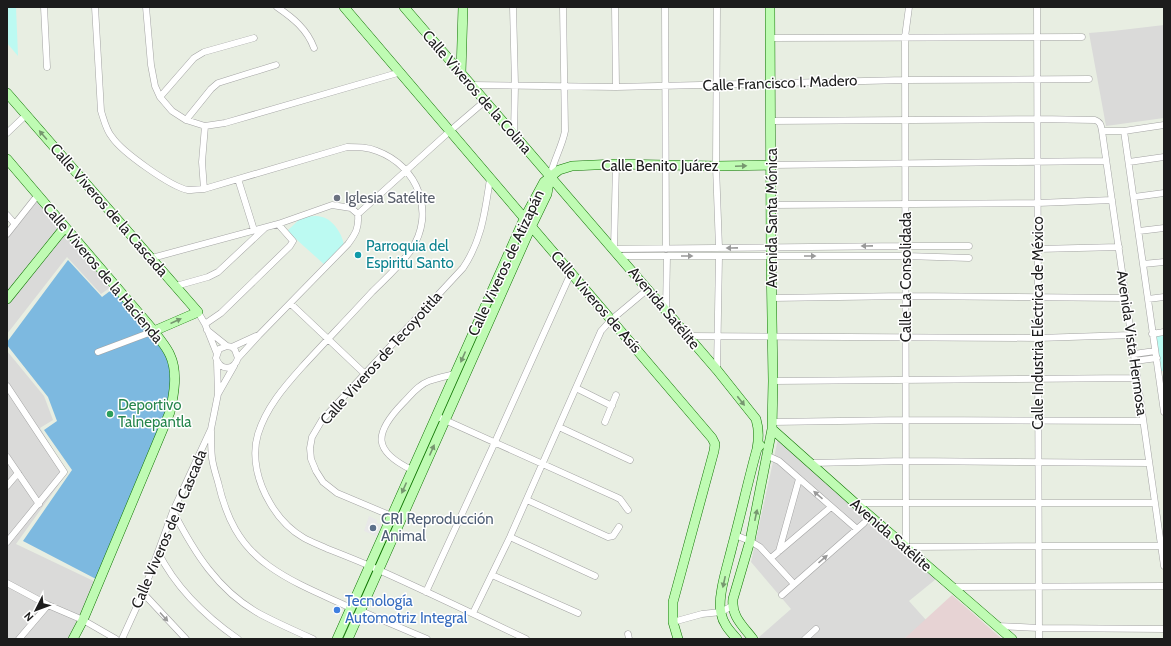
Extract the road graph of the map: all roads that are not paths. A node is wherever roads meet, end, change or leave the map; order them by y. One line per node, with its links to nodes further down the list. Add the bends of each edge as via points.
1 (44, 7): 23 (street)
2 (95, 7): 65 (street, via 102,111 112,137 125,152 173,184 188,190)
3 (146, 7): 37 (street, via 151,65)
4 (277, 7): 21 (street, via 304,29)
5 (344, 7): 24 (street, Calle Viveros de Asís)
6 (463, 7): 25 (street)
7 (513, 7): 31 (street)
8 (563, 7): 33 (street)
9 (615, 7): 35 (street)
10 (665, 7): 34 (street)
11 (717, 7): 32 (street)
12 (770, 7): 20 (street, Avenida Santa Mónica)
13 (909, 7): 17 (street, Calle La Consolidada)
14 (1037, 7): 18 (street, Calle Industria Eléctrica de México)
15 (407, 8): 25 (street, Calle Viveros de la Colina)
16 (1082, 36): 18 (street)
17 (905, 37): 18 (street); 20 (street); 28 (street, Calle La Consolidada)
18 (1038, 37): 26 (street, Calle Industria Eléctrica de México)
19 (254, 38): 37 (street, via 204,52 194,58)
20 (770, 38): 29 (street, Avenida Santa Mónica)
21 (314, 48)
22 (276, 65): 41 (street, via 218,83)
23 (47, 68)
24 (401, 72): 45 (street, via 225,124); 46 (street, Calle Viveros de Asís)
25 (461, 73): 30 (street, Calle Viveros de la Colina)
26 (1038, 78): 27 (street, Calle Francisco I. Madero); 28 (street, Calle Francisco I. Madero); 40 (street, Calle Industria Eléctrica de México)
27 (1089, 79)
28 (905, 80): 29 (street, Calle Francisco I. Madero); 43 (street, Calle La Consolidada)
29 (771, 83): 32 (street, Calle Francisco I. Madero); 42 (street, Avenida Santa Mónica)
30 (471, 85): 31 (street, Calle Francisco I. Madero); 38 (street, Calle Viveros de la Colina)
31 (515, 85): 33 (street, Calle Francisco I. Madero); 50 (street)
32 (717, 85): 34 (street, Calle Francisco I. Madero); 60 (street)
33 (565, 86): 35 (street, Calle Francisco I. Madero); 62 (street, via 565,131)
34 (665, 86): 35 (street, Calle Francisco I. Madero); 59 (street)
35 (616, 87)
36 (7, 92): 39 (street, Calle Viveros de la Cascada)
37 (160, 97): 41 (street, via 172,111)
38 (485, 101): 46 (street); 50 (street, Calle Viveros de la Colina)
39 (26, 115): 49 (street); 96 (street, Calle Viveros de la Cascada, one-way to 39)
40 (1038, 119): 43 (street); 47 (street, Avenida Vista Hermosa, via 1098,121); 53 (street, Calle Industria Eléctrica de México)
41 (186, 120): 45 (street)
42 (771, 121): 43 (street); 58 (street, Avenida Santa Mónica)
43 (905, 121): 55 (street, Calle La Consolidada)
44 (1164, 125): 48 (street)
45 (205, 126): 65 (street, via 202,162)
46 (450, 131): 61 (street); 63 (street, Calle Viveros de Asís)
47 (1102, 131): 48 (street); 54 (street, Avenida Vista Hermosa)
48 (1124, 131): 56 (street)
49 (7, 133)
50 (514, 134): 62 (street, Calle Viveros de la Colina)
51 (1164, 157): 56 (street)
52 (7, 159): 67 (street, Calle Viveros de la Hacienda)
53 (1038, 161): 54 (street); 55 (street); 70 (street, Calle Industria Eléctrica de México)
54 (1106, 161): 69 (street, Avenida Vista Hermosa)
55 (906, 162): 58 (street); 71 (street, Calle La Consolidada)
56 (1129, 162): 68 (street)
57 (616, 164): 59 (street, Calle Benito Juárez); 62 (street, Calle Benito Juárez, via 572,166); 92 (street)
58 (772, 165): 60 (street, Calle Benito Juárez, one-way to 58); 72 (street, Avenida Santa Mónica)
59 (665, 166): 60 (street, Calle Benito Juárez); 89 (street)
60 (716, 166): 88 (street)
61 (406, 170): 64 (street, via 394,159 377,150 362,147 347,148); 73 (street); 125 (street, via 423,203 420,232 411,250 398,266)
62 (550, 176): 75 (street, Calle Viveros de Atizapán, via 540,186); 78 (street, Calle Viveros de Atizapán, via 547,194); 92 (street, Avenida Satélite)
63 (490, 178): 75 (street, Calle Viveros de Asís); 138 (street, Calle Viveros de Tecoyotitla, via 480,235 470,259)
64 (238, 179): 65 (street); 82 (street)
65 (204, 189)
66 (1164, 193): 68 (street)
67 (37, 196): 76 (street); 79 (street, Calle Viveros de la Hacienda)
68 (1134, 197): 83 (street)
69 (1112, 200): 70 (street); 87 (street, Avenida Vista Hermosa)
70 (1038, 203): 71 (street); 90 (street, Calle Industria Eléctrica de México)
71 (906, 204): 72 (street); 85 (street, Calle La Consolidada)
72 (771, 205): 91 (street, Avenida Santa Mónica)
73 (358, 214): 77 (street, via 351,208 332,205); 110 (street, via 359,224 348,244)
74 (7, 215): 76 (street)
75 (524, 219): 78 (street, Calle Viveros de Asís); 139 (street, Calle Viveros de Atizapán, one-way to 139)
76 (15, 224): 84 (street)
77 (278, 224): 80 (street); 114 (street, via 293,241 290,246)
78 (531, 226): 100 (street, Calle Viveros de Asís); 151 (street, Calle Viveros de Atizapán)
79 (65, 228): 108 (street); 115 (street, Calle Viveros de la Hacienda)
80 (265, 228): 82 (street); 101 (street, via 218,272)
81 (1164, 228): 83 (street)
82 (254, 230): 96 (street)
83 (1139, 231): 99 (street)
84 (7, 234)
85 (906, 246): 86 (street); 91 (street, one-way to 91); 95 (street, Calle La Consolidada)
86 (969, 246)
87 (1119, 247): 90 (street); 107 (street, Avenida Vista Hermosa)
88 (718, 248): 89 (street); 91 (street, one-way to 88)
89 (666, 249): 92 (street)
90 (1038, 249): 104 (street, Calle Industria Eléctrica de México)
91 (771, 252): 94 (street); 95 (street, one-way to 95); 106 (street, Avenida Santa Mónica)
92 (617, 253): 93 (street); 102 (street, Avenida Satélite)
93 (667, 256): 94 (street, one-way to 94); 111 (street)
94 (719, 256): 121 (street)
95 (906, 256): 97 (street); 103 (street, Calle La Consolidada)
96 (152, 258): 101 (street, Calle Viveros de la Cascada)
97 (969, 258)
98 (1164, 262): 99 (street)
99 (1143, 264): 109 (street)
100 (571, 272): 113 (street, Calle Viveros de Asís); 159 (street)
101 (176, 286): 112 (street, Calle Viveros de la Cascada)
102 (648, 289): 111 (street, Avenida Satélite); 113 (street)
103 (906, 296): 104 (street); 106 (street); 123 (street, Calle La Consolidada)
104 (1038, 297): 107 (street); 124 (street, Calle Industria Eléctrica de México)
105 (1164, 297): 109 (street)
106 (772, 298): 122 (street, Avenida Santa Mónica)
107 (1126, 298): 119 (street, Avenida Vista Hermosa)
108 (7, 299)
109 (1148, 299): 117 (street)
110 (291, 304): 118 (street); 125 (street)
111 (666, 310): 120 (street, Avenida Satélite)
112 (198, 312): 114 (street, Calle Viveros de la Cascada); 115 (street, one-way to 112)
113 (611, 320): 145 (street, via 601,331); 221 (street, Calle Viveros de Asís, via 715,444 673,602)
114 (206, 327): 126 (street, Calle Viveros de la Cascada); 129 (street, Calle Viveros de la Cascada)
115 (154, 331): 128 (street); 220 (street, Calle Viveros de la Hacienda, via 170,354 173,364 175,383 170,412)
116 (1164, 332): 117 (street)
117 (1152, 334): 127 (street)
118 (259, 335): 126 (street); 131 (street)
119 (1131, 335): 124 (street); 130 (street, Avenida Vista Hermosa)
120 (688, 336): 121 (street); 136 (street, Avenida Satélite)
121 (718, 336): 122 (street); 136 (street)
122 (772, 337): 123 (street); 143 (street, Avenida Santa Mónica)
123 (906, 338): 124 (street); 142 (street, Calle La Consolidada)
124 (1038, 338): 140 (street, Calle Industria Eléctrica de México)
125 (328, 339): 138 (street); 199 (street, via 285,386 267,412 258,434 258,475 270,504 292,530 305,539)
126 (229, 347): 129 (street, via 220,349); 131 (street, via 238,354)
127 (1156, 351): 130 (street); 132 (street)
128 (98, 352)
129 (217, 354): 134 (street)
130 (1134, 354): 133 (street, Avenida Vista Hermosa)
131 (238, 358): 135 (street)
132 (1156, 358): 133 (street); 137 (street)
133 (1135, 361): 141 (street, Avenida Vista Hermosa)
134 (217, 362): 135 (street, via 225,368); 146 (street, Calle Viveros de la Cascada)
135 (234, 366): 146 (street, Calle Viveros de la Cascada)
136 (717, 370): 160 (street, Avenida Satélite, one-way to 160, via 756,419 759,438)
137 (1161, 373): 149 (street)
138 (365, 374): 182 (street, Calle Viveros de Tecoyotitla, via 322,420 312,437 311,459 323,482 337,493)
139 (455, 374): 150 (street, Calle Viveros de Atizapán); 169 (street, via 428,381 420,386 395,411 381,434 382,445 388,455)
140 (1038, 378): 141 (street); 142 (street); 155 (street, Calle Industria Eléctrica de México)
141 (1137, 378): 153 (street, Avenida Vista Hermosa)
142 (906, 380): 143 (street); 152 (street, Calle La Consolidada)
143 (773, 381): 156 (street, Avenida Santa Mónica)
144 (7, 386): 177 (street, via 64,471)
145 (576, 388): 148 (street); 157 (street)
146 (218, 394): 158 (street, Calle Viveros de la Cascada)
147 (616, 395): 148 (street)
148 (612, 406): 154 (street)
149 (1164, 410)
150 (436, 416): 151 (street); 169 (street, Calle Viveros de Atizapán)
151 (445, 420): 159 (street); 183 (street, Calle Viveros de Atizapán, one-way to 151)
152 (906, 420): 155 (street); 156 (street); 164 (street, Calle La Consolidada)
153 (1143, 421): 155 (street); 168 (street, Avenida Vista Hermosa)
154 (605, 422)
155 (1039, 422): 165 (street, Calle Industria Eléctrica de México)
156 (772, 426): 160 (street); 161 (street); 167 (street, Avenida Satélite)
157 (559, 427): 163 (street); 166 (street)
158 (211, 429): 181 (street, Calle Viveros de la Cascada); 215 (street, via 212,460 222,499 229,519 244,542 268,566)
159 (495, 442): 166 (street); 210 (street)
160 (757, 449): 161 (street, via 761,449); 187 (street)
161 (768, 456): 171 (street, via 779,461); 189 (street, one-way to 161)
162 (7, 457): 170 (street)
163 (630, 460)
164 (906, 461): 165 (street); 167 (street); 175 (street, Calle La Consolidada)
165 (1039, 462): 168 (street); 178 (street, Calle Industria Eléctrica de México)
166 (543, 463): 173 (street); 180 (street, via 620,499)
167 (810, 463): 174 (street, Avenida Satélite)
168 (1149, 463): 176 (street, Avenida Vista Hermosa)
169 (412, 470): 182 (street, Calle Viveros de Atizapán, one-way to 182)
170 (18, 473): 172 (street); 177 (street)
171 (799, 479): 179 (street, one-way to 171); 194 (street)
172 (7, 486)
173 (527, 500): 185 (street, via 608,537 613,536); 188 (street)
174 (855, 503): 175 (street); 193 (street, Avenida Satélite)
175 (906, 503): 178 (street); 193 (street, Calle La Consolidada)
176 (1155, 503): 178 (street); 192 (street, Avenida Vista Hermosa)
177 (39, 504): 190 (street)
178 (1039, 504): 191 (street, Calle Industria Eléctrica de México)
179 (831, 507): 186 (street); 194 (street)
180 (628, 510)
181 (174, 512): 195 (street, Calle Viveros de la Cascada); 232 (street, via 201,560 226,589 259,613)
182 (392, 516): 183 (street, Calle Viveros de Tecoyotitla); 199 (street, Calle Viveros de Atizapán)
183 (401, 520): 201 (street, Calle Viveros de Atizapán)
184 (864, 523): 186 (street)
185 (619, 526)
186 (857, 530): 204 (street, one-way to 186)
187 (735, 535): 189 (street); 197 (street)
188 (510, 537): 202 (street); 203 (street)
189 (750, 541): 196 (street); 198 (street)
190 (7, 542)
191 (1039, 546): 192 (street); 193 (street); 208 (street, Calle Industria Eléctrica de México)
192 (1161, 546): 200 (street, Avenida Vista Hermosa)
193 (906, 547): 207 (street, Avenida Satélite)
194 (780, 551): 196 (street)
195 (158, 552): 211 (street, Calle Viveros de la Cascada); 231 (street, via 174,578 196,605)
196 (771, 558): 204 (street)
197 (729, 561): 198 (street); 218 (street, one-way to 218, via 721,594)
198 (743, 565): 214 (street)
199 (370, 566): 201 (street); 215 (street, Calle Viveros de Atizapán)
200 (1164, 566)
201 (379, 570): 210 (street); 216 (street, Calle Viveros de Atizapán)
202 (492, 575): 217 (street); 219 (street)
203 (595, 576)
204 (794, 584): 212 (street)
205 (10, 585): 209 (street); 213 (street)
206 (1162, 585): 208 (street)
207 (951, 587): 208 (street); 222 (street, Avenida Satélite)
208 (1039, 587): 223 (street, Calle Industria Eléctrica de México)
209 (7, 592)
210 (426, 592): 219 (street)
211 (143, 593): 229 (street, Calle Viveros de la Cascada); 230 (street, one-way to 230)
212 (782, 595)
213 (48, 606): 220 (street); 226 (street)
214 (732, 606): 218 (street); 239 (street, via 735,616)
215 (351, 608): 233 (street, Calle Viveros de Atizapán)
216 (361, 611): 234 (street, Calle Viveros de Atizapán); 235 (street)
217 (578, 612)
218 (721, 612): 221 (street); 238 (street, via 727,627)
219 (473, 613): 236 (street)
220 (84, 620): 227 (street, Calle Viveros de la Hacienda); 228 (street)
221 (673, 622): 237 (street, Calle Viveros de Asís)
222 (998, 626): 223 (street); 241 (street, Avenida Satélite)
223 (1039, 628): 225 (street); 242 (street, Calle Industria Eléctrica de México)
224 (816, 629): 240 (street)
225 (1164, 629)
226 (18, 639)
227 (73, 639)
228 (116, 639)
229 (122, 639)
230 (186, 639)
231 (238, 639)
232 (312, 639)
233 (337, 639)
234 (348, 639)
235 (427, 639)
236 (526, 639)
237 (678, 639)
238 (737, 639)
239 (753, 639)
240 (805, 639)
241 (1012, 639)
242 (1039, 639)

